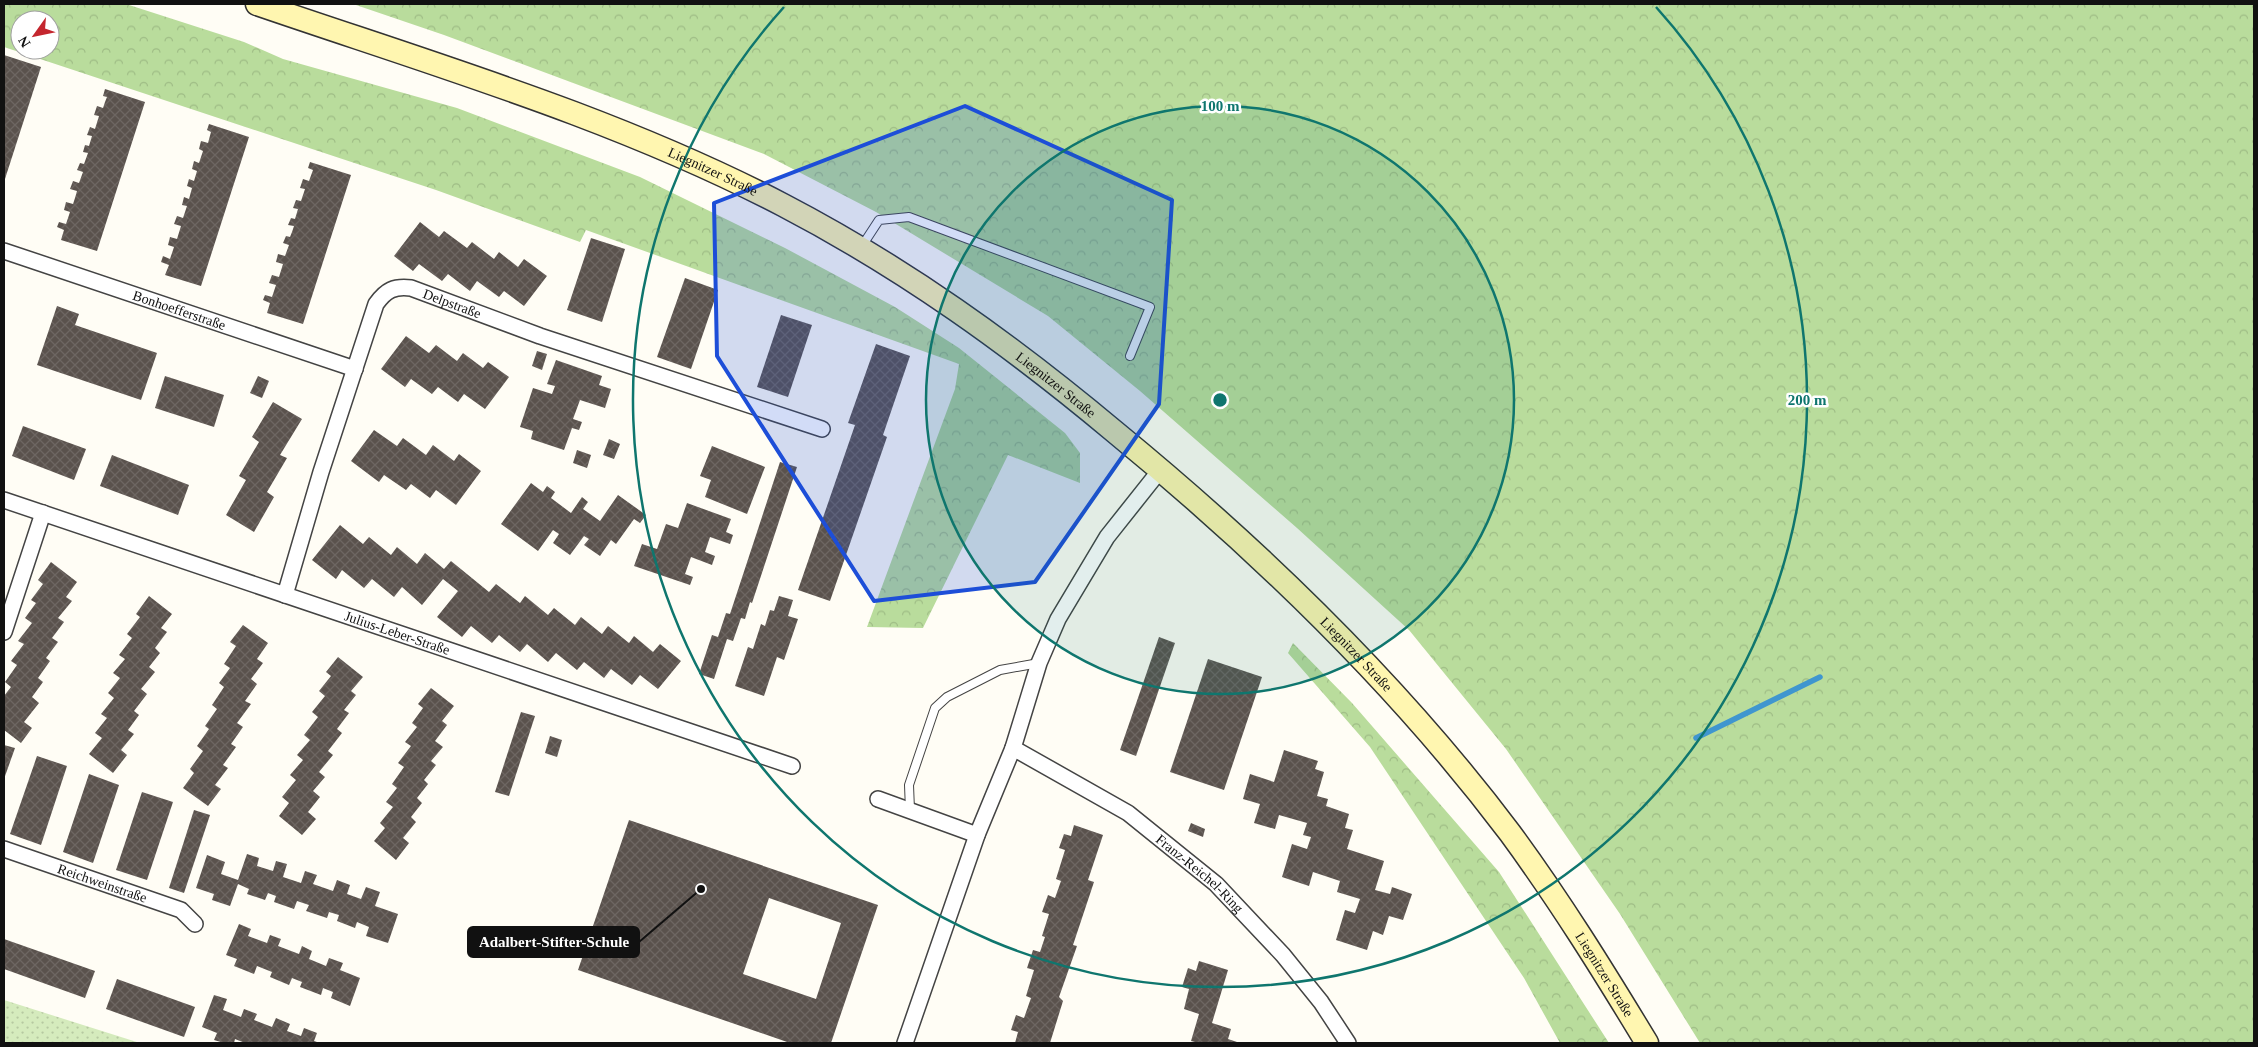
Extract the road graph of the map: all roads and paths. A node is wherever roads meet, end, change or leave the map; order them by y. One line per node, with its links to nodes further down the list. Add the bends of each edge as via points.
1 (257, 4): 2 (main road, Liegnitzer Straße, via 598,122 727,177)
2 (861, 247): 4 (lane, via 879,220 909,217 1150,308); 7 (main road, Liegnitzer Straße, via 1005,343)
3 (4, 251): 5 (street, Bonhoefferstraße)
4 (1130, 356)
5 (354, 369): 6 (street, Delpstraße, via 376,304 384,292 396,286 411,288 540,336); 10 (street, Delpstraße)
6 (822, 429)
7 (1161, 469): 12 (street, via 1081,577); 22 (main road, Liegnitzer Straße, via 1290,586 1455,765 1540,876)
8 (4, 500): 9 (street, Julius-Leber-Straße)
9 (43, 513): 10 (street, Julius-Leber-Straße); 11 (street)
10 (284, 595): 14 (street, Julius-Leber-Straße)
11 (4, 632)
12 (1039, 663): 13 (street); 16 (lane, via 1000,670 947,697 935,708 909,785)
13 (1013, 748): 17 (street); 21 (street, Franz-Reichel-Ring, via 1128,814 1216,884 1283,955 1321,1002)
14 (792, 766)
15 (878, 799): 16 (street)
16 (910, 810): 17 (street)
17 (978, 835): 20 (street)
18 (4, 849): 19 (street, Reichweinstraße, via 180,910)
19 (195, 924)
20 (905, 1043)
21 (1348, 1043)
22 (1647, 1043)

